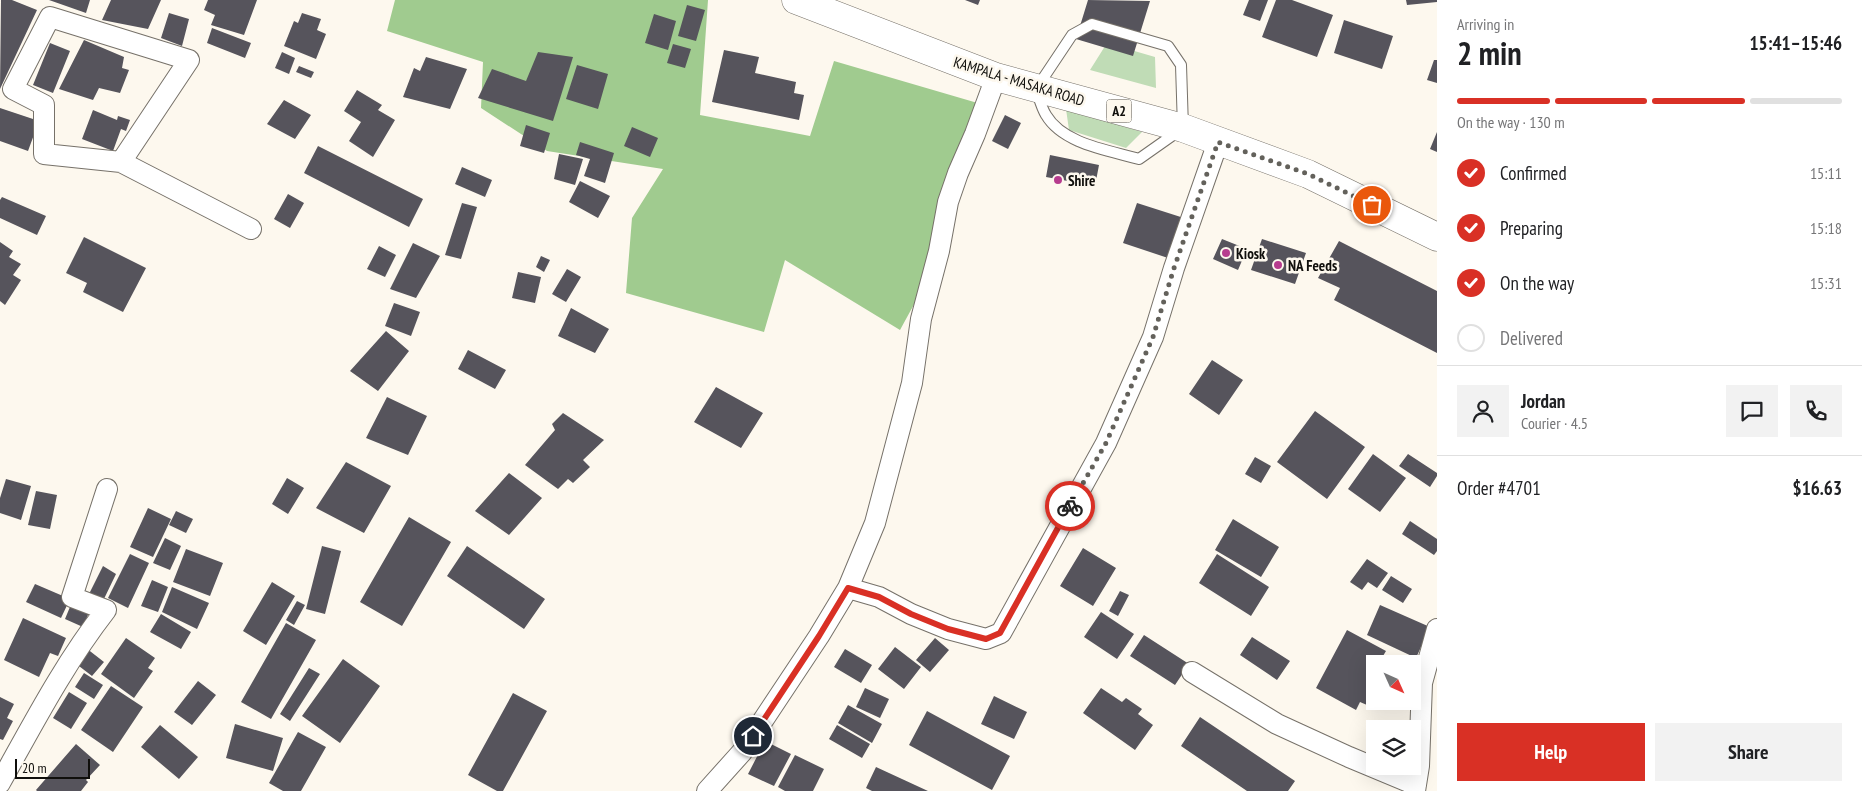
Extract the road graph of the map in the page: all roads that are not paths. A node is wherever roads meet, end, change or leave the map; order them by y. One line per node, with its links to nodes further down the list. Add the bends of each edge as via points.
1 (796, 0): 2 (main road, KAMPALA - MASAKA ROAD / A2)
2 (996, 77): 3 (main road, KAMPALA - MASAKA ROAD / A2); 10 (street, via 948,202 921,319 912,383 875,523)
3 (1036, 89): 4 (main road, KAMPALA - MASAKA ROAD / A2); 4 (lane, via 1046,114 1059,132 1139,159); 4 (lane, via 1072,35 1092,24 1168,46 1180,65)
4 (1183, 128): 5 (main road, KAMPALA - MASAKA ROAD / A2)
5 (1218, 142): 8 (main road, KAMPALA - MASAKA ROAD / A2, via 1308,174); 10 (street, via 1153,337 1106,443 1000,633 986,639 948,629 879,597)
6 (120, 162): 6 (street, via 44,154 44,105 12,89 50,17 189,60); 7 (street)
7 (251, 229)
8 (1437, 237)
9 (107, 489): 14 (street, via 72,597 106,610 58,681)
10 (848, 588): 16 (street, via 742,752)
11 (1437, 629): 13 (street, via 1422,683)
12 (1192, 672): 15 (street, via 1277,724)
13 (1428, 720): 15 (street)
14 (0, 783)
15 (1416, 788)
16 (707, 791)

